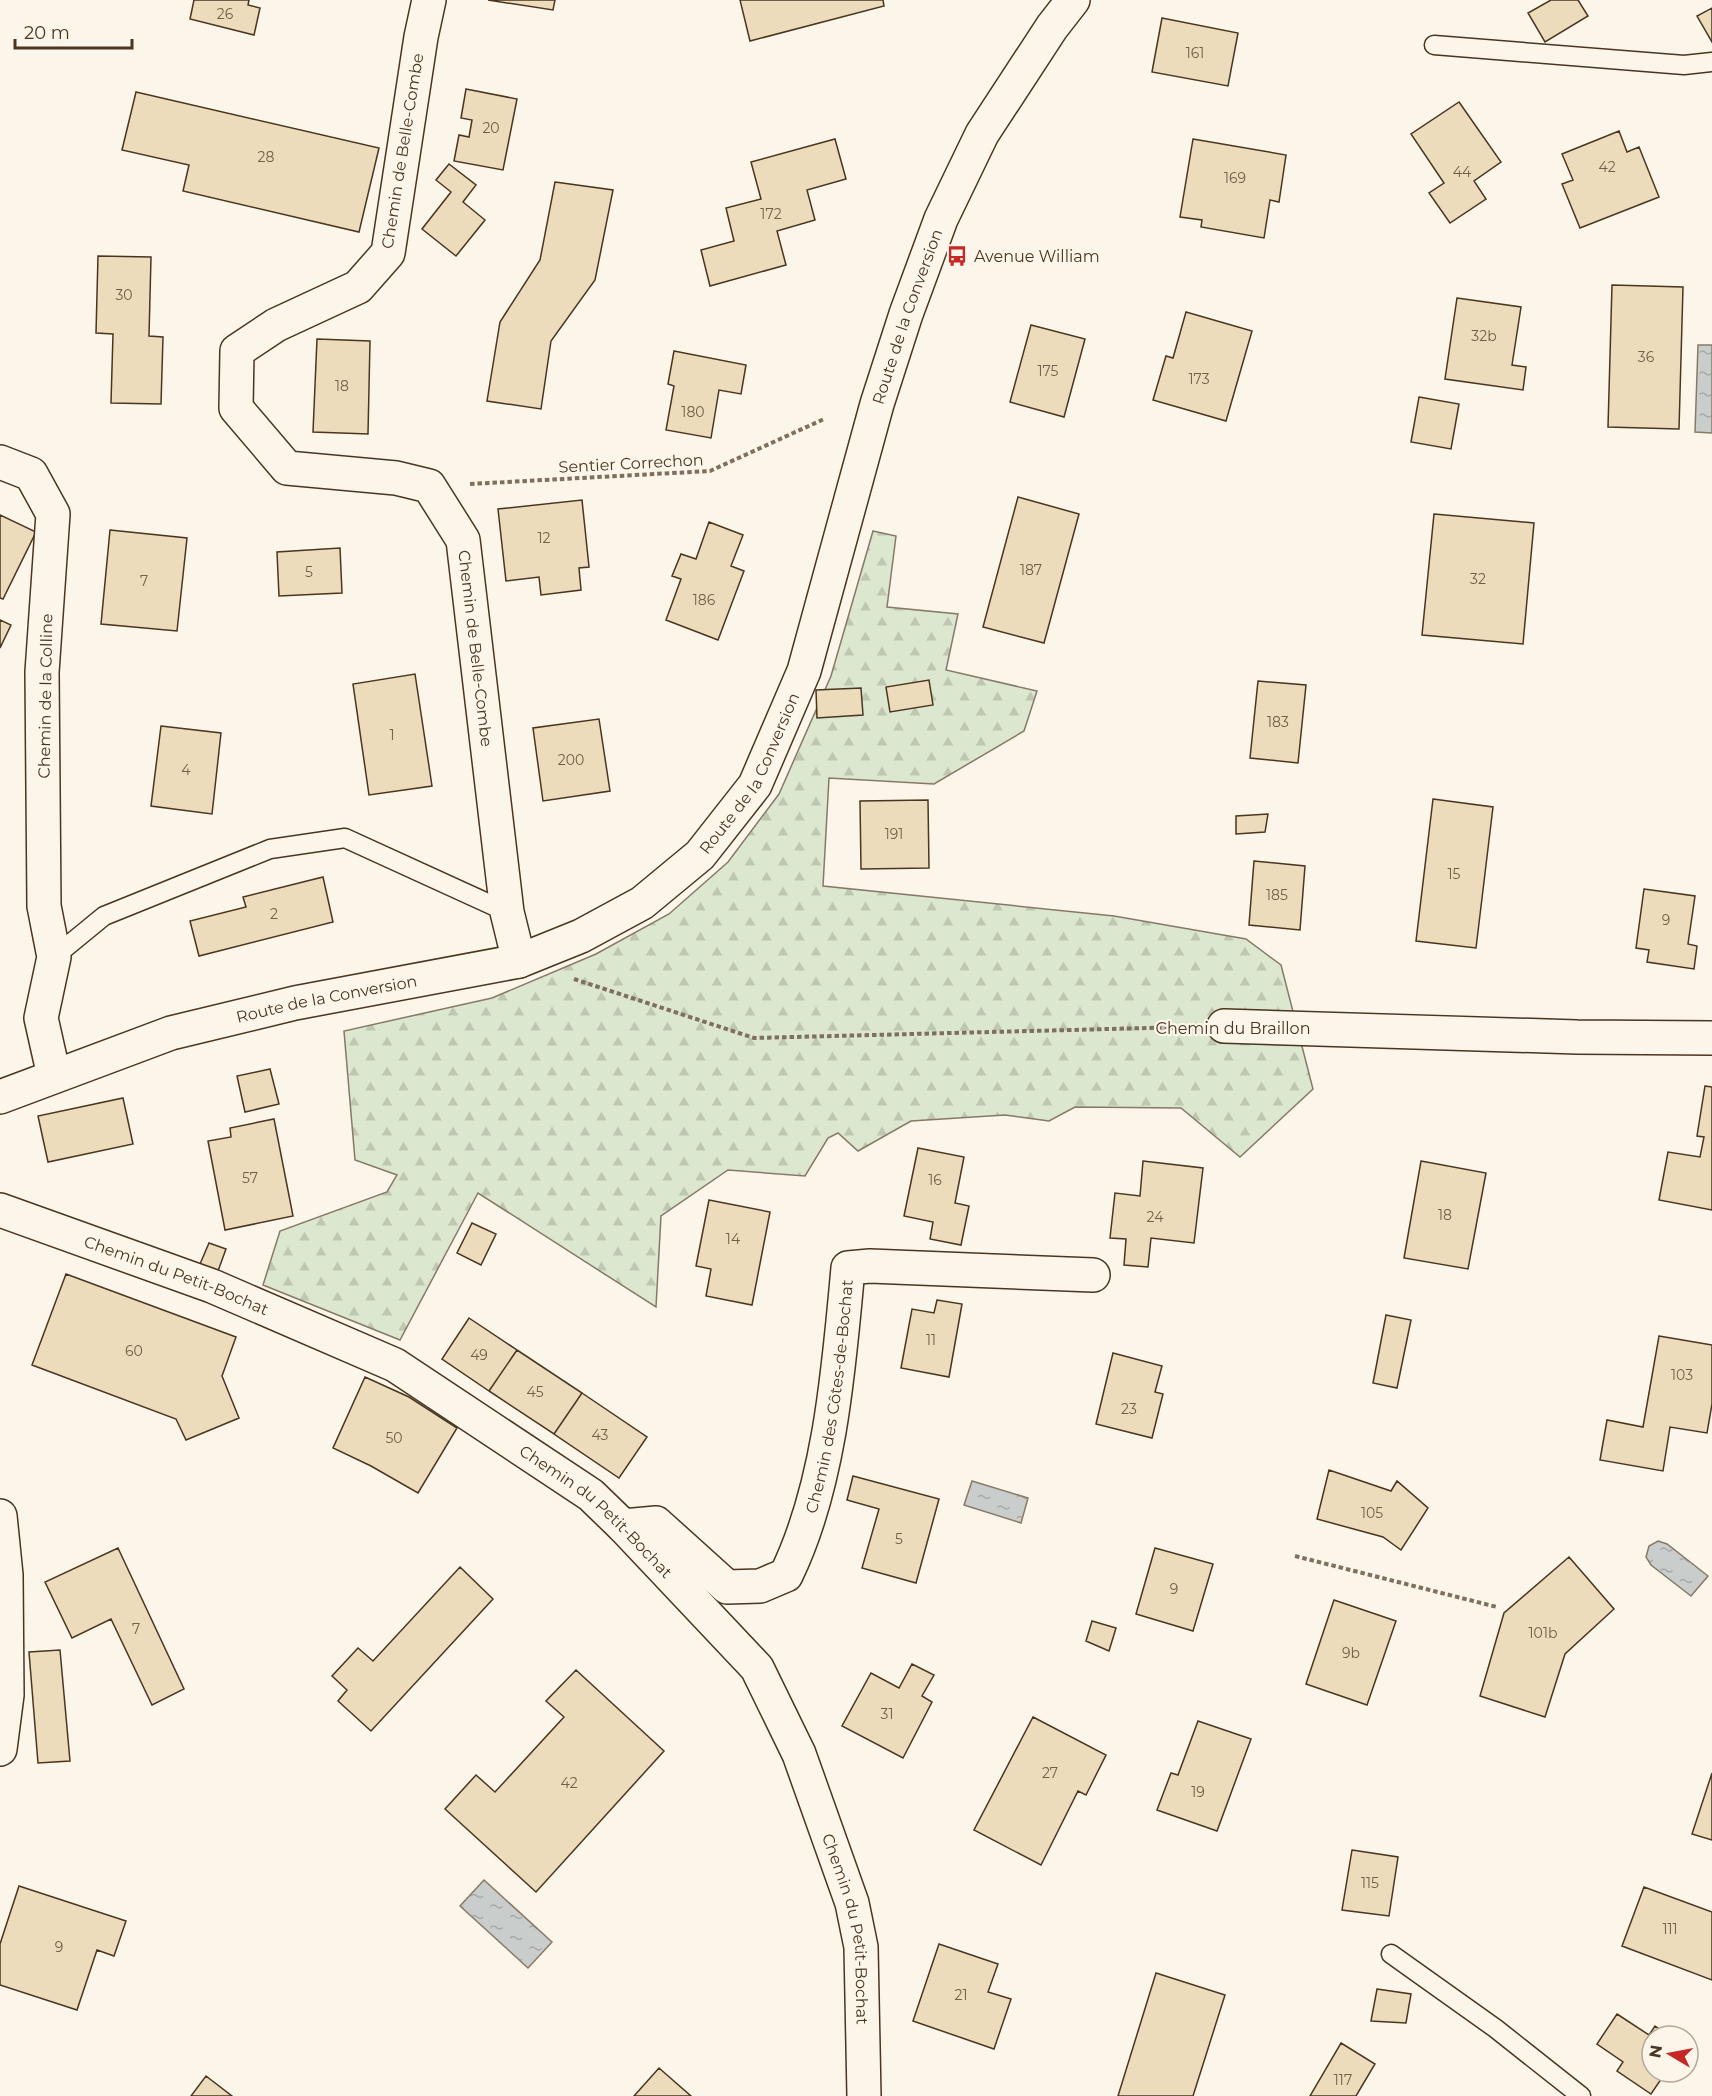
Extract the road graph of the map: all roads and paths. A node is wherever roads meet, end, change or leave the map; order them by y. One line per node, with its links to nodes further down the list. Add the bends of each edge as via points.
1 (429, 0): 7 (street, Chemin de Belle-Combe, via 388,253 358,287 276,325 237,351 236,408 287,468 396,478)
2 (1073, 0): 10 (street, Route de la Conversion, via 982,134 941,219 875,412 804,671 756,784 699,855 642,903 581,936)
3 (1434, 45): 4 (lane, via 1683,65)
4 (1712, 62)
5 (824, 419): 7 (path, Sentier Correchon, via 710,471)
6 (0, 462): 9 (street, Chemin de la Colline, via 31,474 53,514 42,684 44,906)
7 (429, 486): 8 (street, Chemin de Belle-Combe, via 463,540)
8 (507, 912): 9 (lane, via 345,838 270,849 104,916); 10 (street, Chemin de Belle-Combe)
9 (54, 957): 14 (street, Chemin de la Colline, via 40,1018)
10 (519, 961): 14 (street, Route de la Conversion, via 295,1003 171,1033)
11 (573, 979): 12 (path, Chemin du Braillon, via 754,1038)
12 (1224, 1026): 13 (street, Chemin du Braillon)
13 (1712, 1038)
14 (54, 1076): 15 (street, Route de la Conversion)
15 (0, 1097)
16 (0, 1210): 19 (street, Chemin du Petit-Bochat, via 212,1286 395,1365 591,1495)
17 (1093, 1275): 19 (street, Chemin des Côtes-de-Bochat, via 848,1268 833,1404 819,1480 798,1552 786,1575 760,1586 728,1587 656,1523)
18 (0, 1516): 22 (street, via 6,1575 7,1695)
19 (623, 1526): 24 (street, Chemin du Petit-Bochat, via 757,1668 799,1754 852,1903 861,1947)
20 (1294, 1556): 21 (path)
21 (1497, 1607)
22 (0, 1749)
23 (1391, 1954): 25 (lane)
24 (864, 2096)
25 (1581, 2096)

